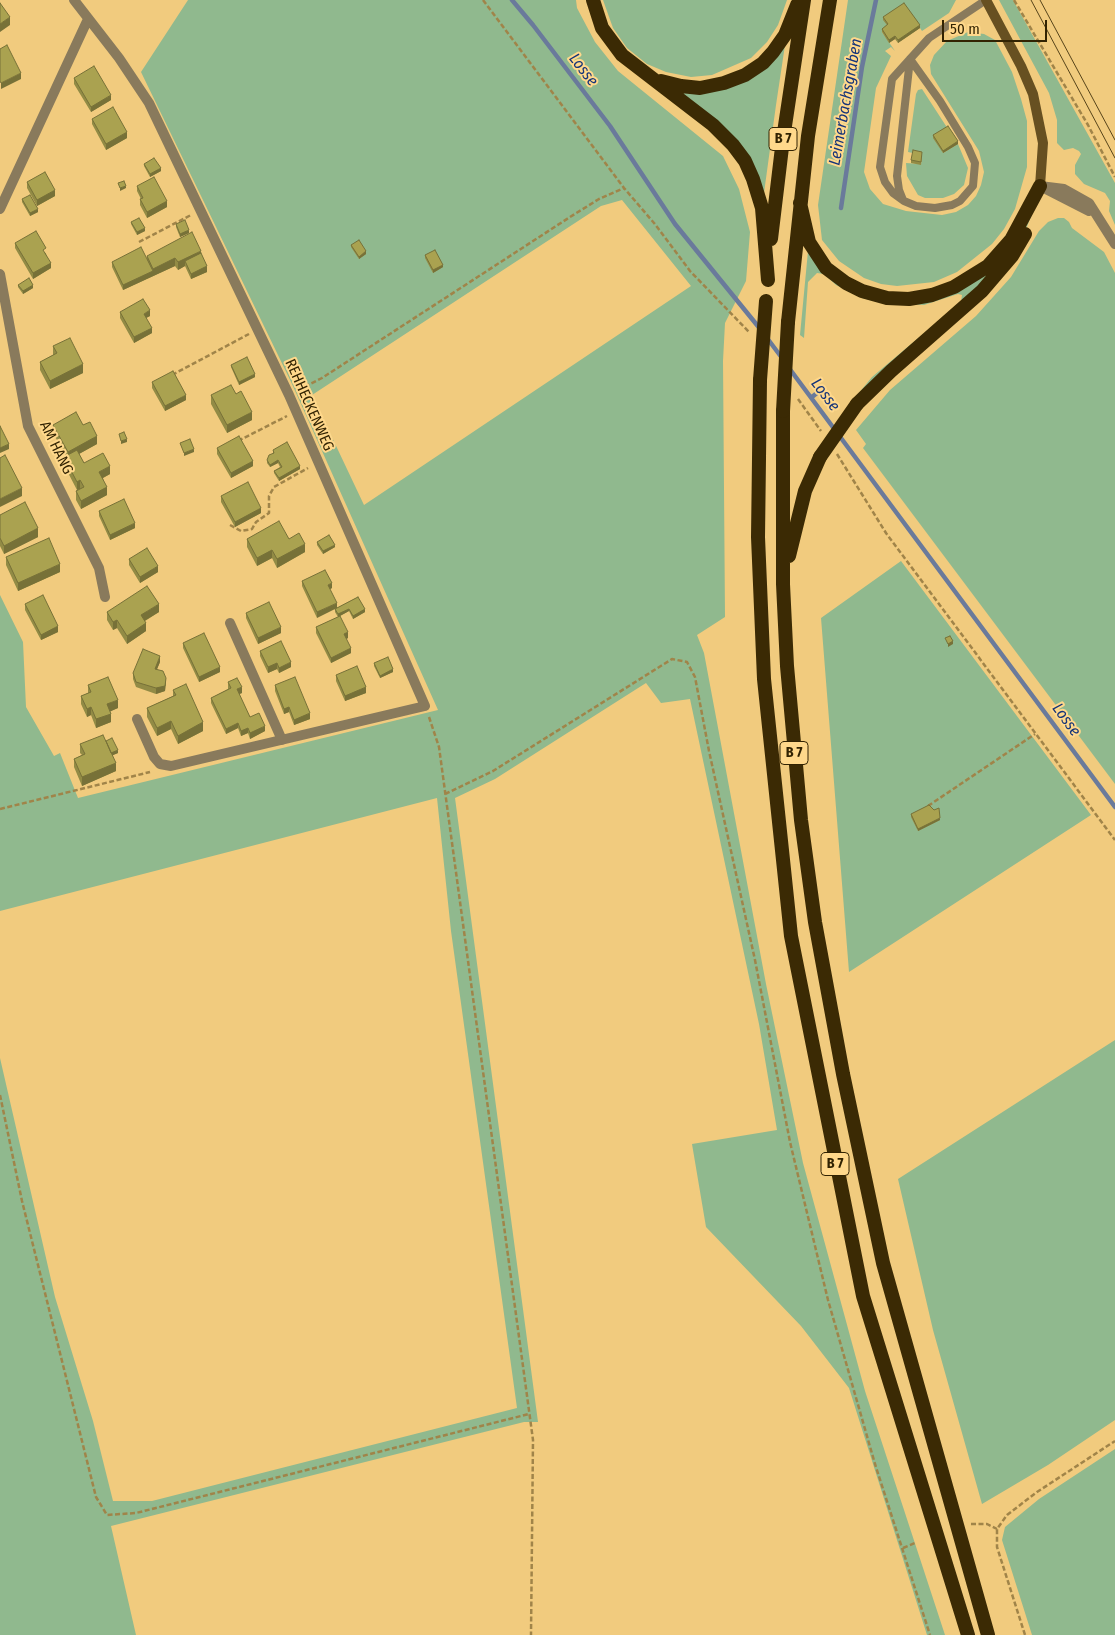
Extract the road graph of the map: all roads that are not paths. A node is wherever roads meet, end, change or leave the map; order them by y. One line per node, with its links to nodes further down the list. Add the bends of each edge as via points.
1 (74, 0): 7 (street, REHHECKENWEG)
2 (593, 0): 9 (highway, via 602,28 611,42 622,56)
3 (799, 0): 9 (highway, via 788,30 774,52 739,78 716,86 691,88 670,84)
4 (804, 0): 16 (highway, B 7, via 783,139)
5 (830, 0): 12 (highway, B 7)
6 (986, 0): 8 (lane, via 929,38); 10 (main road, via 1025,73 1035,102 1042,143)
7 (88, 19): 13 (street); 21 (street, REHHECKENWEG, via 149,103 289,395 425,706)
8 (910, 59): 11 (lane, via 897,176); 11 (lane, via 892,79 880,167 893,193); 11 (lane, via 968,147 975,163 975,178 967,194 952,205 934,208)
9 (644, 73): 16 (highway, via 713,125 745,161 762,208)
10 (1040, 186): 12 (highway, via 1011,240 980,272 954,288 909,299 887,298 862,291 826,268 809,242); 14 (street, via 1064,189 1083,199 1096,212); 17 (highway, bridge, via 1028,228 995,277 857,404 820,457 801,504)
11 (904, 201)
12 (800, 202): 17 (highway, B 7, bridge, via 783,411)
13 (0, 209)
14 (1115, 244)
15 (0, 274): 18 (street, AM HANG, via 28,426 99,568)
16 (768, 280): 22 (highway, B 7, bridge, via 760,380 758,537 764,679 791,936 862,1296)
17 (783, 584): 23 (highway, B 7, via 801,820 843,1074 883,1263)
18 (105, 597)
19 (230, 623): 21 (street)
20 (137, 719): 21 (street, via 154,757 160,764 171,766)
21 (282, 740)
22 (968, 1635)
23 (988, 1635)

